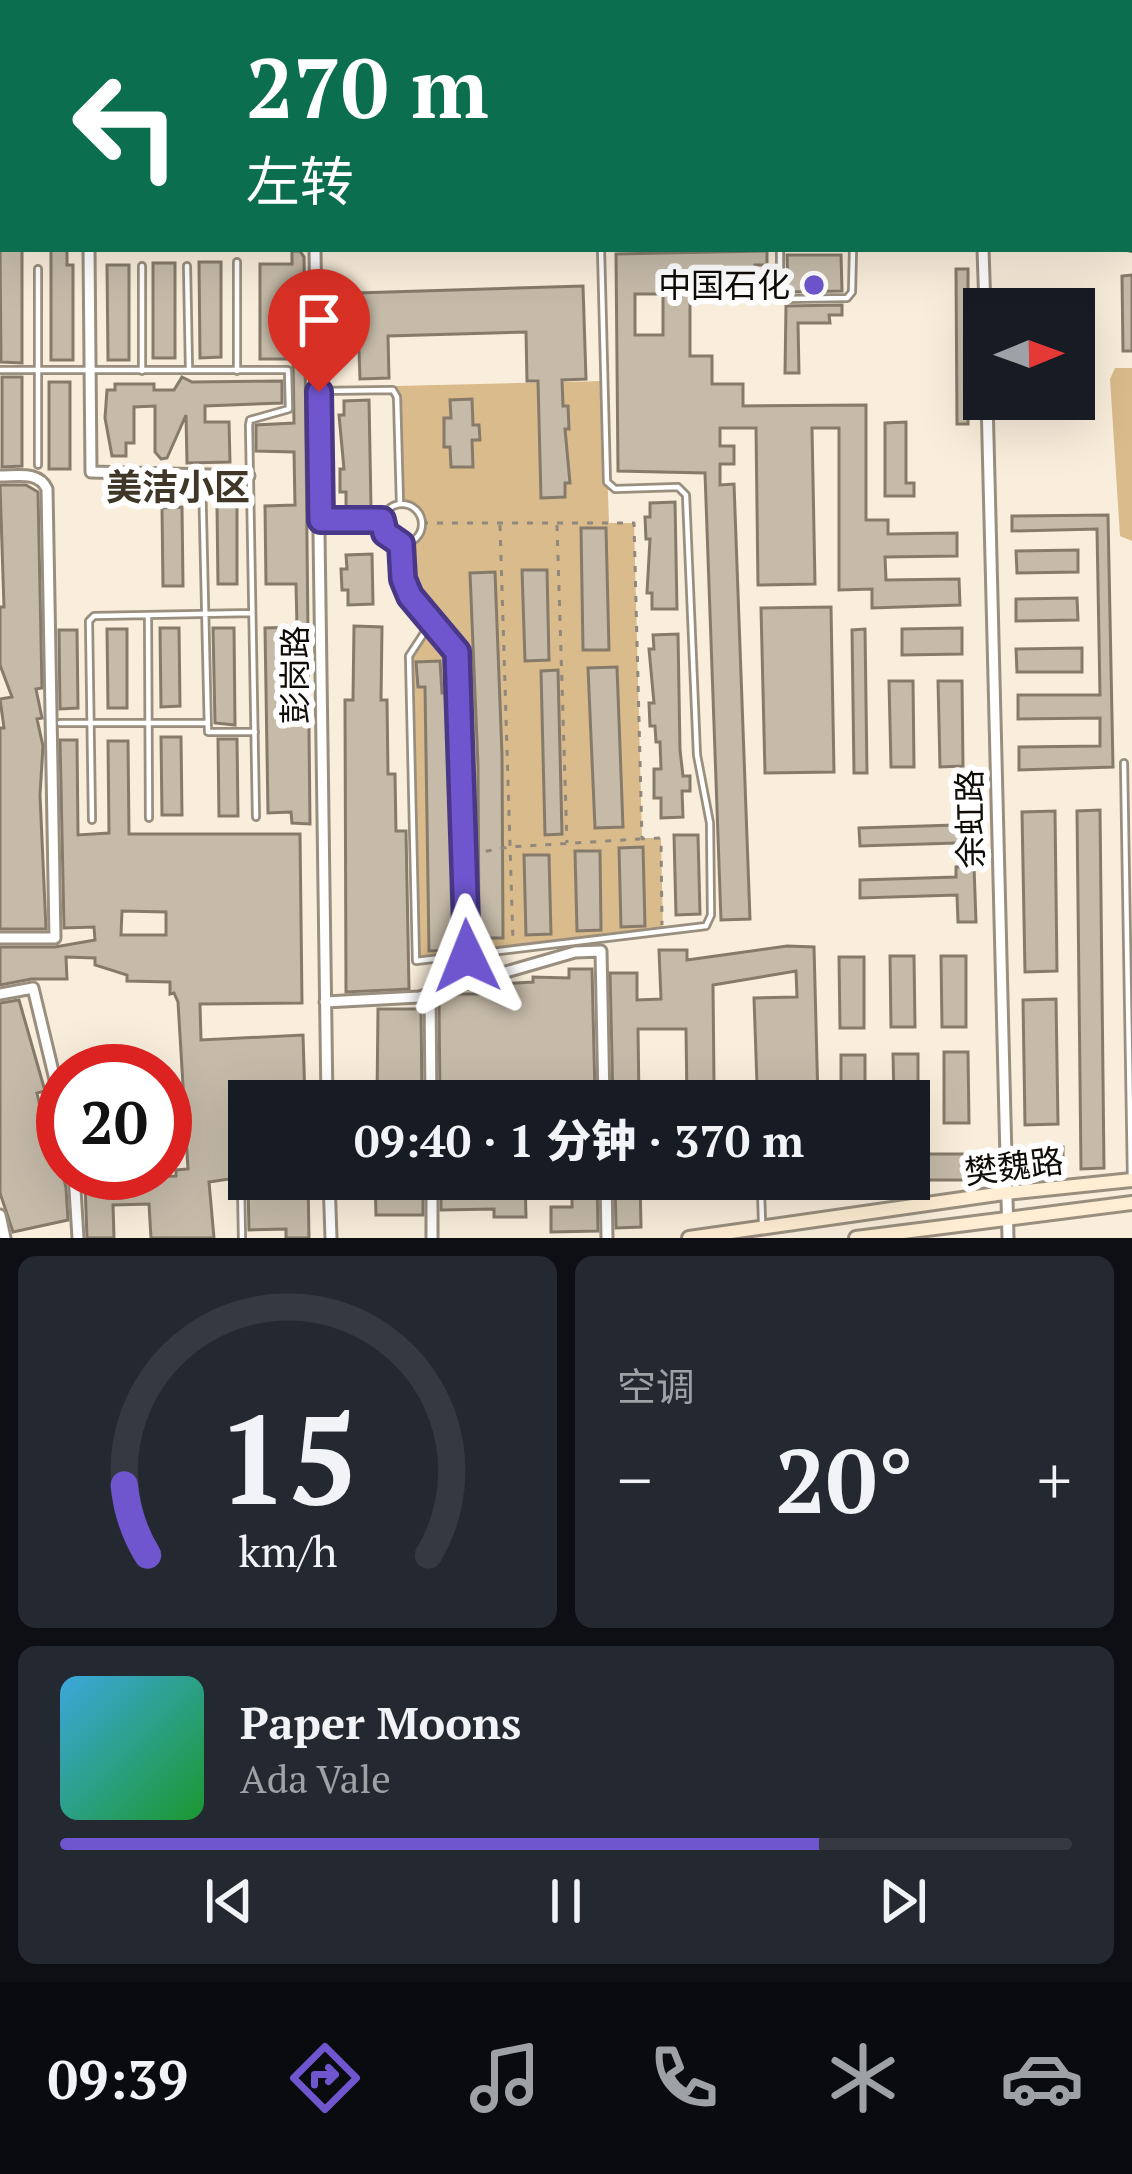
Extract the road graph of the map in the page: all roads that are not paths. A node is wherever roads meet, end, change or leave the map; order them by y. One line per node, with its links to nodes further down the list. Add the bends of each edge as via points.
1 (89, 252): 17 (street)
2 (315, 252): 18 (street, 彭岗路)
3 (601, 252): 42 (lane, via 607,482 686,495 711,921)
4 (780, 252): 5 (lane, via 786,299 847,298)
5 (853, 252)
6 (983, 252): 11 (street)
7 (237, 262): 13 (lane)
8 (142, 266): 15 (lane)
9 (187, 266): 16 (lane)
10 (38, 268): 14 (lane)
11 (984, 288)
12 (0, 370): 14 (lane)
13 (237, 370): 16 (lane); 23 (lane, via 288,370 290,409 250,420)
14 (38, 371): 17 (lane); 20 (lane)
15 (142, 371): 16 (lane); 17 (lane)
16 (189, 371)
17 (89, 372): 22 (street, via 92,472)
18 (319, 392): 24 (lane, via 393,389); 25 (street, 彭岗路)
19 (988, 420): 52 (street, 余虹路)
20 (38, 465)
21 (0, 476): 41 (street, via 35,476 47,489 55,938)
22 (202, 476): 23 (street); 28 (lane)
23 (249, 476): 29 (lane)
24 (400, 503): 26 (lane); 27 (lane, via 413,507 422,524)
25 (321, 524): 26 (lane); 45 (street, 彭岗路)
26 (382, 524): 27 (lane)
27 (401, 544): 31 (lane, via 403,579)
28 (205, 614): 29 (lane); 30 (lane); 35 (lane)
29 (252, 614): 36 (lane)
30 (148, 615): 33 (lane, via 89,621); 34 (lane)
31 (430, 624): 42 (lane, via 457,652); 42 (lane, via 409,656 416,962)
32 (60, 723): 33 (lane)
33 (91, 723): 34 (lane); 40 (lane)
34 (148, 723): 35 (lane); 39 (lane)
35 (207, 723): 36 (lane, via 208,732)
36 (255, 732): 38 (lane)
37 (1124, 763): 46 (lane)
38 (256, 817)
39 (149, 818)
40 (92, 820)
41 (0, 938)
42 (467, 956)
43 (0, 994): 47 (street, via 33,988)
44 (430, 994): 45 (street); 49 (street); 50 (street, via 601,951)
45 (325, 1002): 48 (street, 彭岗路)
46 (1130, 1019): 51 (lane)
47 (46, 1044)
48 (327, 1080)
49 (431, 1080)
50 (604, 1080)
51 (1131, 1180): 52 (street, 樊魏路)
52 (1007, 1193): 61 (street, 余虹路); 62 (street, 樊魏路)
53 (76, 1200): 64 (street)
54 (241, 1200): 65 (lane)
55 (330, 1200): 66 (street)
56 (432, 1200): 67 (street)
57 (606, 1200): 68 (street)
58 (761, 1200): 62 (lane)
59 (1132, 1203): 61 (street, 樊魏路)
60 (0, 1215): 63 (street)
61 (1008, 1218): 70 (street, 樊魏路); 71 (street, 余虹路)
62 (762, 1228): 69 (street, 樊魏路)
63 (5, 1238)
64 (78, 1238)
65 (242, 1238)
66 (331, 1238)
67 (432, 1238)
68 (607, 1238)
69 (689, 1238)
70 (856, 1238)
71 (1008, 1238)

